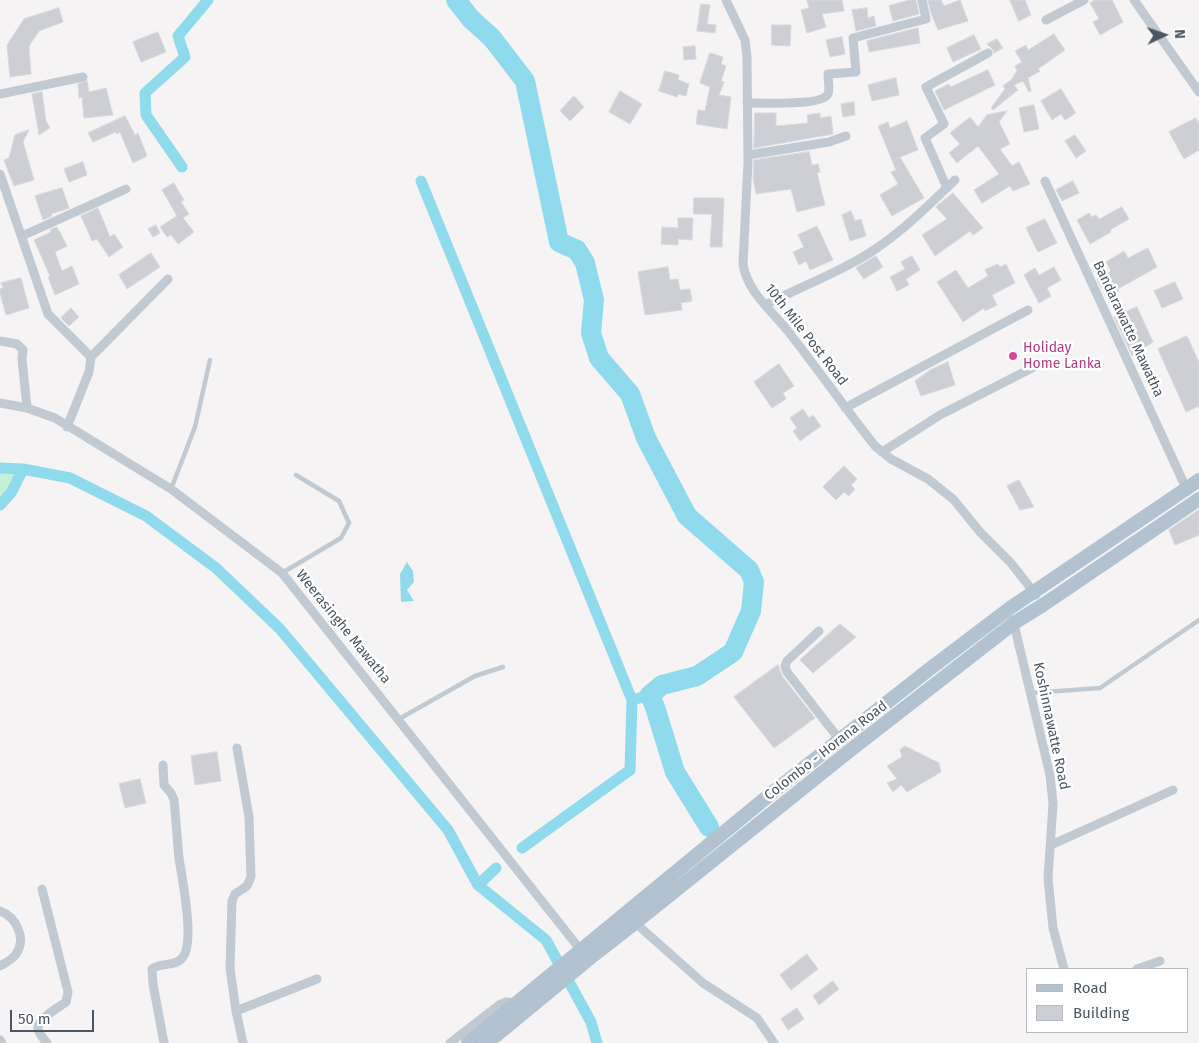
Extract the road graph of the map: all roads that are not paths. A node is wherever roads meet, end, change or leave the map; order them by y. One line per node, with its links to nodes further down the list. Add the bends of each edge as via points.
1 (726, 0): 10 (street, 10th Mile Post Road, via 745,40)
2 (922, 0): 10 (street, via 926,19 853,38 856,72 828,74 829,93 825,98)
3 (1084, 0): 5 (street)
4 (1134, 0): 8 (street)
5 (1046, 20)
6 (988, 54): 16 (street, via 926,87 944,124 925,138)
7 (83, 77): 9 (street)
8 (1199, 92)
9 (0, 94)
10 (747, 103): 12 (street, 10th Mile Post Road)
11 (846, 136): 12 (street, via 829,142)
12 (748, 155): 20 (street, 10th Mile Post Road, via 743,264 750,287)
13 (0, 174): 18 (street)
14 (955, 180): 16 (street)
15 (1045, 181): 33 (street, Bandarawatte Mawatha)
16 (947, 188): 20 (street, via 876,249)
17 (126, 189): 18 (street)
18 (22, 236): 23 (street, via 48,314)
19 (168, 279): 23 (street)
20 (765, 305): 28 (street, 10th Mile Post Road)
21 (1028, 310): 28 (street)
22 (0, 341): 27 (street, via 17,344 23,350)
23 (90, 357): 29 (street, via 88,372)
24 (210, 360): 34 (lane, via 195,426)
25 (1032, 368): 30 (street, via 940,416)
26 (0, 403): 27 (street, Weerasinghe Mawatha)
27 (28, 408): 29 (street, Weerasinghe Mawatha)
28 (845, 408): 30 (street, 10th Mile Post Road)
29 (67, 426): 34 (street, Weerasinghe Mawatha)
30 (882, 452): 37 (street, 10th Mile Post Road, via 928,478 954,500)
31 (296, 475): 36 (lane, via 339,501 349,523 341,538)
32 (1199, 480): 33 (main road, Colombo - Horana Road)
33 (1186, 488): 37 (main road, Colombo - Horana Road)
34 (171, 489): 36 (street, Weerasinghe Mawatha)
35 (1199, 499): 38 (main road, Colombo - Horana Road)
36 (282, 573): 45 (street, Weerasinghe Mawatha)
37 (1035, 592): 38 (street, 10th Mile Post Road); 39 (main road, Colombo - Horana Road)
38 (1043, 606): 41 (main road, Colombo - Horana Road)
39 (1010, 608): 41 (street, Koshinnawatte Road); 46 (main road, Colombo - Horana Road)
40 (1199, 620): 44 (lane, via 1100,688)
41 (1014, 623): 44 (street, Koshinnawatte Road); 53 (main road, Colombo - Horana Road)
42 (819, 631): 46 (street, via 787,660 785,666)
43 (503, 667): 45 (lane, via 475,676)
44 (1030, 693): 50 (street, Koshinnawatte Road, via 1050,775 1053,804)
45 (399, 719): 54 (street, Weerasinghe Mawatha)
46 (839, 740): 53 (main road, Colombo - Horana Road)
47 (237, 748): 61 (street, via 249,817 251,877 232,901 230,968)
48 (163, 765): 65 (street, via 164,785 174,800 188,939 187,949 178,962 157,965 152,970)
49 (1173, 790): 50 (street)
50 (1051, 844): 57 (street, Koshinnawatte Road, via 1048,878 1053,928)
51 (42, 889): 64 (street, via 68,992 66,1002 38,1025)
52 (0, 911): 56 (street, via 13,918 20,943 16,955)
53 (631, 918): 54 (main road, Colombo - Horana Road); 70 (street, via 703,983 757,1018)
54 (581, 957): 60 (main road, Colombo - Horana Road)
55 (1160, 961): 58 (street)
56 (0, 966)
57 (1064, 968)
58 (1140, 968)
59 (317, 979): 61 (street)
60 (523, 1003): 67 (street, via 499,1005); 68 (main road, Colombo - Horana Road); 69 (main road, Colombo - Horana Road)
61 (236, 1011): 66 (street)
62 (0, 1040): 63 (street)
63 (2, 1043)
64 (46, 1043)
65 (164, 1043)
66 (243, 1043)
67 (450, 1043)
68 (468, 1043)
69 (487, 1043)
70 (774, 1043)

